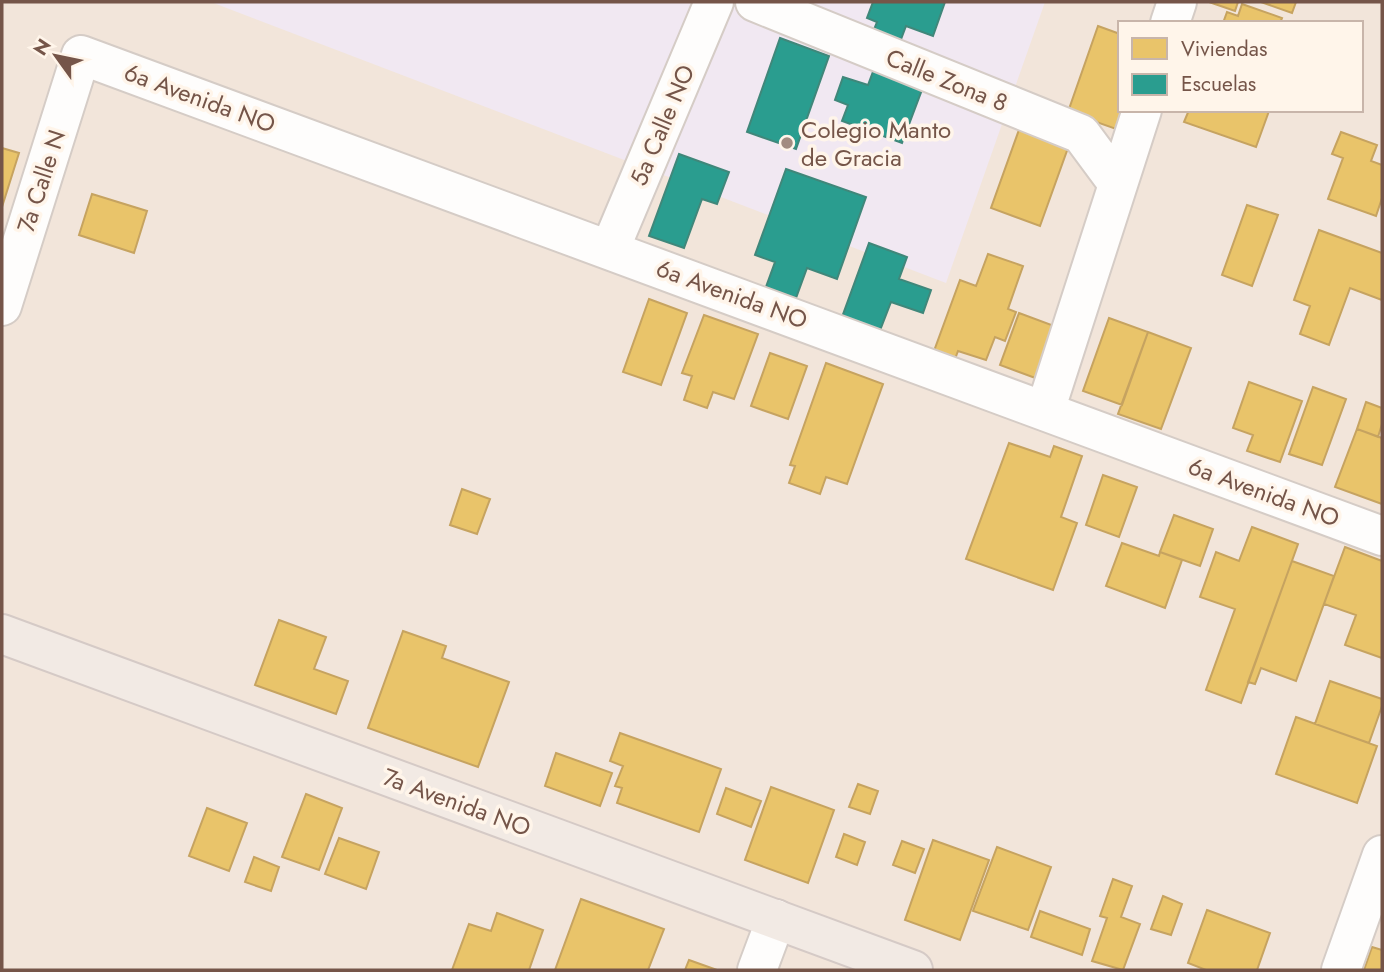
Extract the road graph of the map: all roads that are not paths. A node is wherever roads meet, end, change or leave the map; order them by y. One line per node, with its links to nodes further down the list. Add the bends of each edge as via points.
1 (714, 2): 8 (street, 5a Calle NO)
2 (755, 2): 7 (street, Calle Zona 8, via 1081,134)
3 (1177, 2): 4 (street)
4 (1171, 21)
5 (81, 55): 8 (street, 6a Avenida NO); 9 (street, 7a Calle N)
6 (1141, 112): 7 (street)
7 (1118, 184): 10 (street)
8 (610, 249): 10 (street, 6a Avenida NO)
9 (2, 306)
10 (1045, 411): 11 (street, 6a Avenida NO)
11 (1382, 536)
12 (2, 634): 14 (highway, 7a Avenida NO)
13 (1382, 855): 17 (street)
14 (776, 919): 15 (street); 16 (highway, 7a Avenida NO)
15 (757, 970)
16 (912, 970)
17 (1341, 970)

